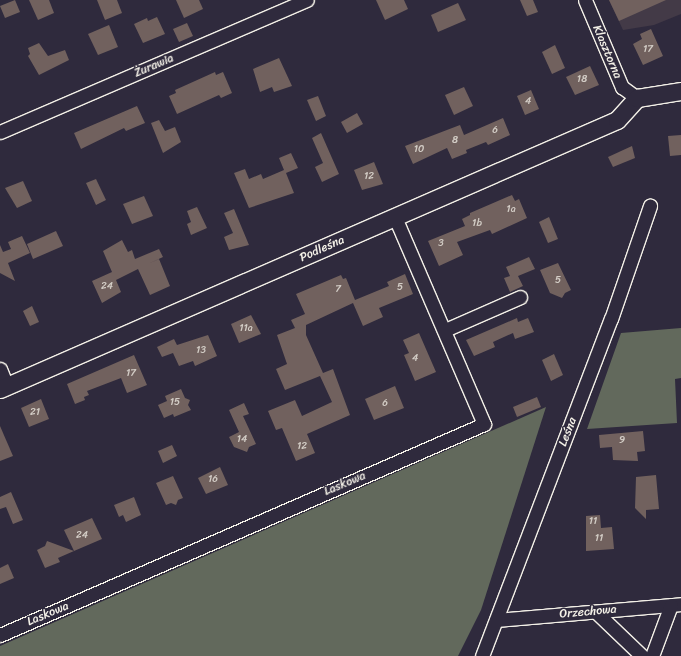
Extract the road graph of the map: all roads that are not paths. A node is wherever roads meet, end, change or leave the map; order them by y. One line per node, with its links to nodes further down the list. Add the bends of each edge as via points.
1 (307, 0): 5 (street, Żurawia)
2 (585, 0): 4 (street, Klasztorna, via 622,87)
3 (681, 91): 4 (street)
4 (637, 98): 7 (street, Podleśna, via 617,120)
5 (0, 132)
6 (650, 206): 14 (street, Leśna, via 611,319)
7 (395, 217): 9 (street, Laskowa); 11 (street, Podleśna)
8 (520, 297): 9 (street)
9 (445, 330): 15 (street, Laskowa, via 484,424)
10 (0, 369): 11 (street)
11 (4, 388)
12 (676, 605): 13 (street, Orzechowa); 18 (street)
13 (596, 612): 14 (street, Orzechowa); 17 (street)
14 (496, 620): 16 (street, Leśna)
15 (0, 635)
16 (482, 656)
17 (642, 656)
18 (652, 656)

